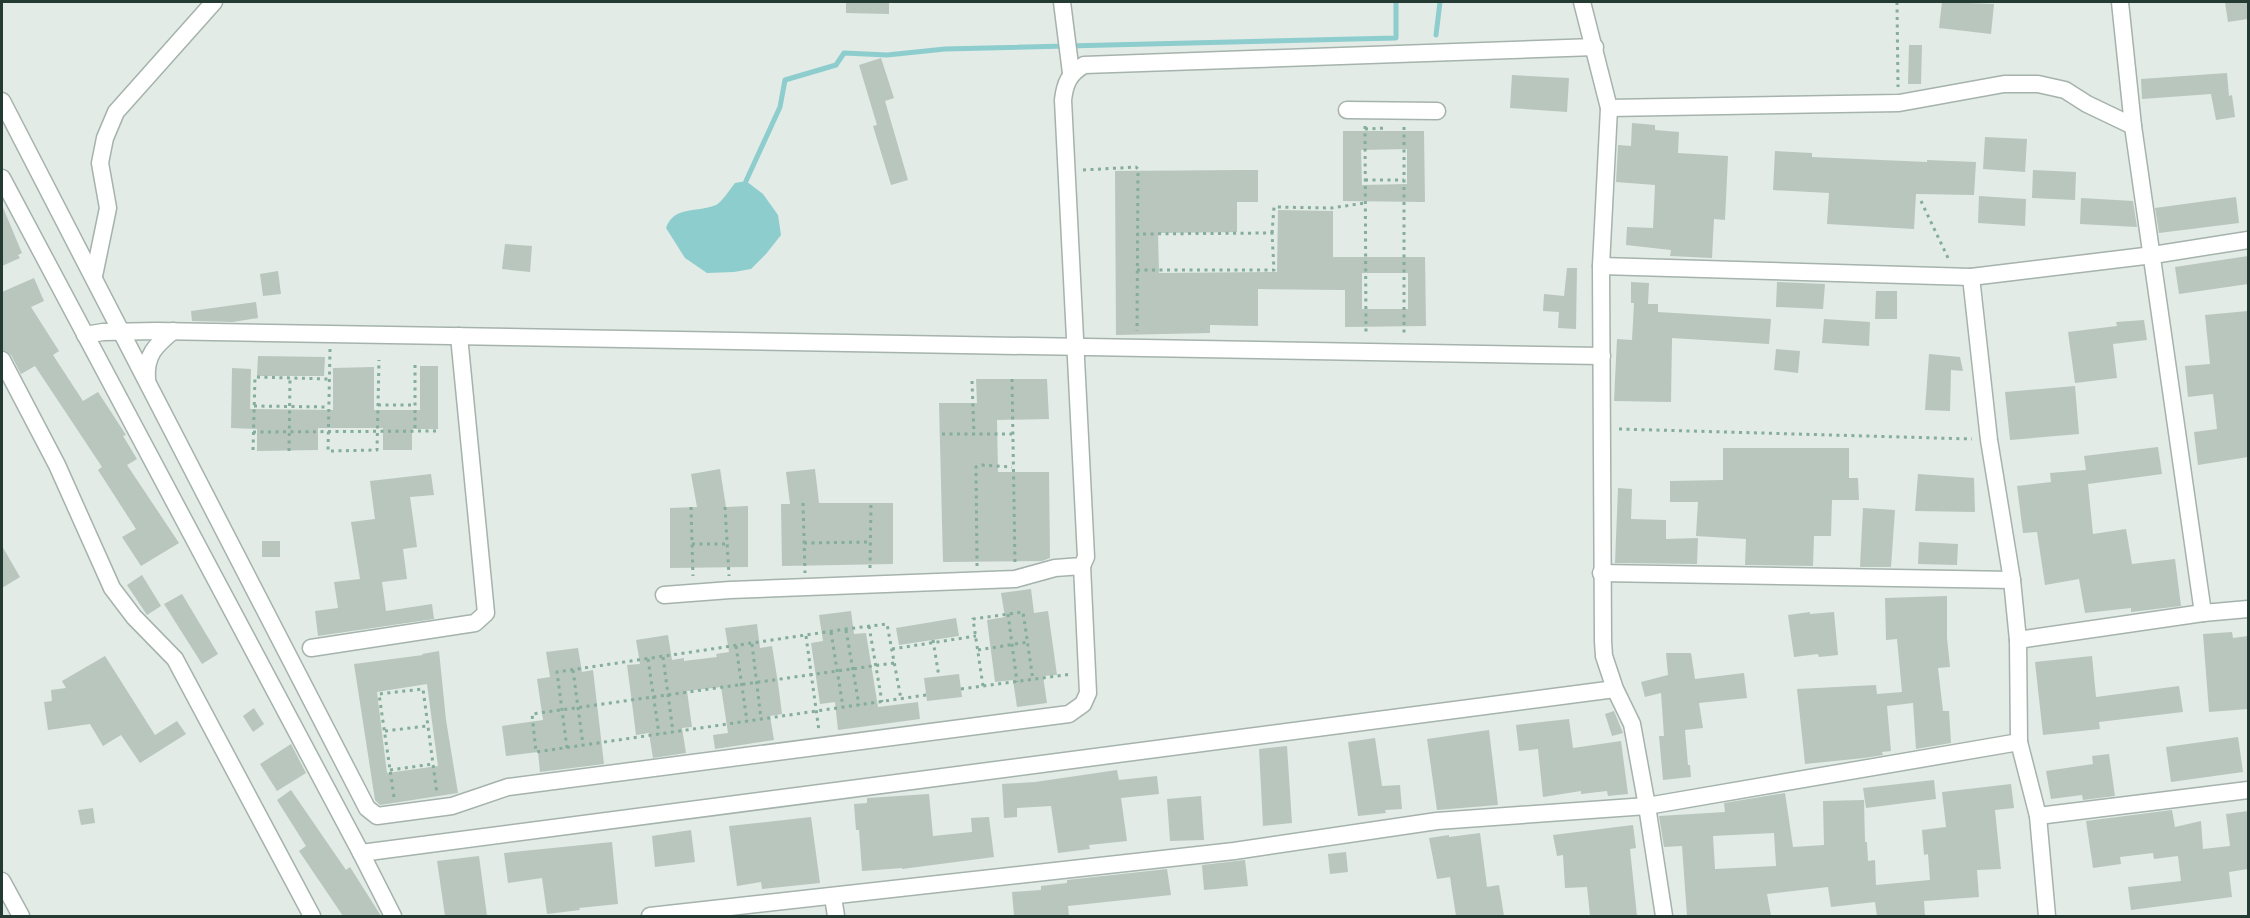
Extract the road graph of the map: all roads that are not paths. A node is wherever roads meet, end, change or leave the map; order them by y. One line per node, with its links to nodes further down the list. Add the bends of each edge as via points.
1 (214, 2): 16 (street, via 116,112 100,163 108,208)
2 (1062, 2): 6 (street)
3 (1582, 2): 5 (street)
4 (2120, 2): 11 (street)
5 (1595, 47): 6 (street, via 1084,65); 8 (street)
6 (1071, 73): 22 (street, via 1063,100)
7 (2, 101): 16 (street)
8 (1609, 108): 11 (street, via 1899,103 2004,84 2038,84 2065,90); 15 (street)
9 (1347, 110): 10 (street)
10 (1437, 111)
11 (2133, 126): 14 (street)
12 (2, 178): 20 (street)
13 (2248, 240): 14 (street)
14 (2153, 255): 17 (street); 31 (street)
15 (1601, 266): 17 (street); 23 (street)
16 (94, 276): 18 (street)
17 (1964, 277): 28 (street)
18 (122, 331): 19 (street); 20 (street); 25 (street)
19 (174, 331): 21 (street); 25 (street, via 151,353 146,365)
20 (85, 335): 39 (street)
21 (459, 336): 22 (street); 33 (street, via 490,604 486,613 475,623)
22 (1076, 347): 23 (street); 26 (street, via 1086,557)
23 (1602, 356): 27 (street)
24 (2, 360): 43 (street, via 57,465 112,588 175,659)
25 (147, 380): 26 (street, via 367,808 378,816 452,806 508,787 1070,714 1083,704 1088,693)
26 (1082, 566): 29 (street, via 1055,568 1015,579)
27 (1601, 573): 28 (street); 34 (street, via 1604,649)
28 (2012, 580): 32 (street)
29 (664, 595)
30 (2248, 609): 31 (street)
31 (2203, 613): 32 (street)
32 (2018, 640): 35 (street)
33 (311, 648)
34 (1615, 689): 37 (street, via 1632,724); 39 (street)
35 (2019, 742): 37 (street); 38 (street)
36 (2248, 790): 38 (street)
37 (1647, 806): 41 (street, via 1437,821 1234,851); 47 (street)
38 (2038, 816): 48 (street)
39 (362, 853): 44 (street)
40 (2, 881): 42 (street)
41 (833, 897): 45 (street); 46 (street)
42 (21, 916)
43 (312, 916)
44 (393, 916)
45 (650, 916)
46 (836, 916)
47 (1664, 916)
48 (2047, 916)

